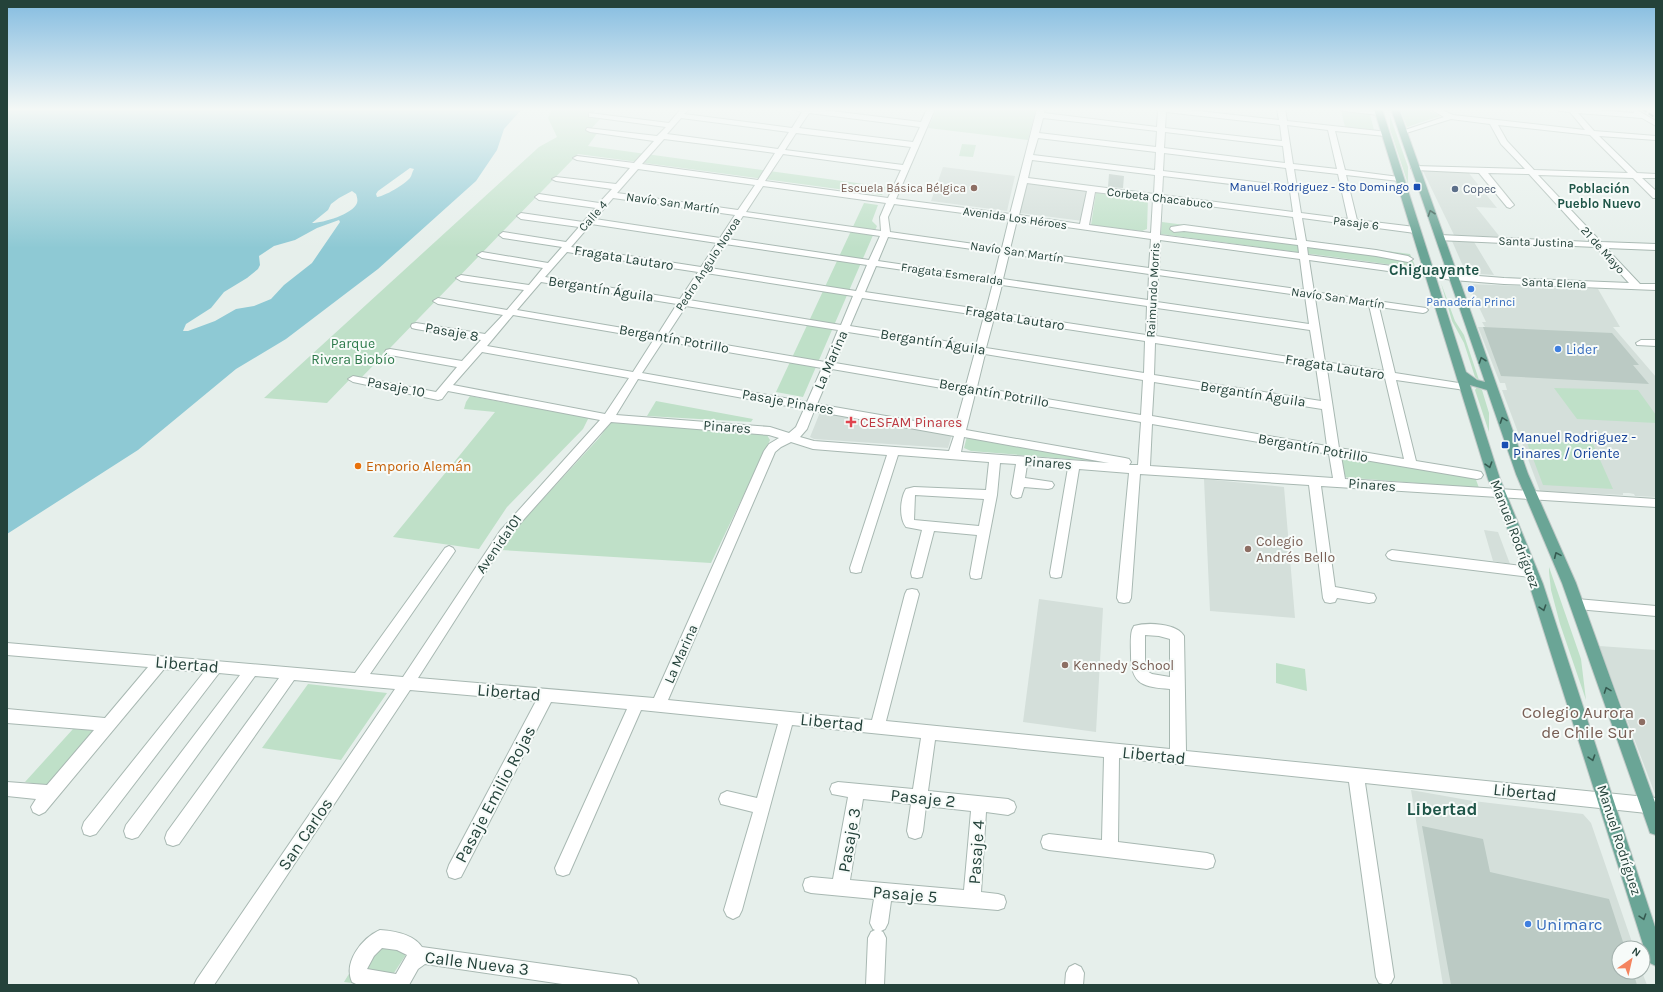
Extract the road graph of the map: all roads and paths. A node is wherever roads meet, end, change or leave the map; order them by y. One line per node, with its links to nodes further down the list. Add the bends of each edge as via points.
1 (645, 155): 16 (street, Calle 4)
2 (778, 155): 28 (street, Pedro Angulo Novoa)
3 (813, 155): 17 (street)
4 (912, 155): 17 (street, La Marina)
5 (1160, 155): 22 (street, Raimundo Morris)
6 (1203, 155): 15 (street)
7 (1288, 155): 15 (street)
8 (1338, 155): 20 (street)
9 (1392, 155): 26 (main road, Manuel Rodríguez)
10 (1411, 155): 18 (main road, Manuel Rodríguez)
11 (1517, 155): 21 (street, 21 de Mayo)
12 (1614, 155): 23 (street)
13 (1029, 157): 22 (street); 27 (street)
14 (577, 158): 16 (street, Avenida Los Héroes)
15 (1290, 166): 20 (street); 30 (street)
16 (635, 167): 28 (street, Avenida Los Héroes); 31 (street, Calle 4)
17 (906, 168): 35 (street, La Marina)
18 (1415, 168): 19 (street); 50 (main road, Manuel Rodríguez, one-way to 18)
19 (1481, 170): 21 (street); 36 (street)
20 (1342, 172): 26 (street); 42 (street)
21 (1532, 172): 23 (street); 53 (street, 21 de Mayo)
22 (1159, 173): 30 (street); 34 (street, Raimundo Morris)
23 (1634, 175): 24 (street); 32 (street)
24 (1656, 176)
25 (556, 179): 31 (street, Navío San Martín)
26 (1399, 179): 46 (main road, Manuel Rodríguez)
27 (1023, 180): 29 (street, Corbeta Chacabuco); 41 (street)
28 (760, 183): 35 (street, Avenida Los Héroes); 38 (street, Pedro Angulo Novoa)
29 (1091, 189): 34 (street, Corbeta Chacabuco); 44 (street)
30 (1293, 189): 39 (street)
31 (614, 191): 37 (street, Calle 4); 38 (street, Navío San Martín)
32 (1656, 196)
33 (539, 197): 37 (street)
34 (1158, 197): 39 (street, Corbeta Chacabuco); 49 (street, Raimundo Morris)
35 (891, 201): 41 (street, Avenida Los Héroes); 47 (street, La Marina, via 884,219)
36 (1510, 205)
37 (602, 206): 43 (street, Calle 4)
38 (741, 213): 47 (street, Navío San Martín); 51 (street, Pedro Angulo Novoa)
39 (1297, 215): 42 (street, Pasaje 6); 52 (street)
40 (521, 216): 43 (street)
41 (1013, 217): 44 (street, Avenida Los Héroes); 56 (street)
42 (1354, 222): 46 (street, Pasaje 6)
43 (587, 223): 51 (street, Fragata Esmeralda); 55 (street, Calle 4)
44 (1084, 227): 49 (street, Avenida Los Héroes)
45 (1174, 229): 52 (street, via 1184,228)
46 (1415, 230): 64 (main road, Manuel Rodríguez)
47 (886, 234): 56 (street, Navío San Martín); 60 (street, La Marina)
48 (503, 235): 55 (street)
49 (1156, 236): 58 (street, Avenida Los Héroes); 63 (street, Raimundo Morris)
50 (1440, 238): 53 (street, Santa Justina); 65 (main road, Manuel Rodríguez)
51 (723, 240): 60 (street, Fragata Esmeralda); 62 (street, Pedro Angulo Novoa)
52 (1302, 243): 58 (street); 59 (street)
53 (1598, 244): 54 (street, Santa Justina); 69 (street, 21 de Mayo)
54 (1656, 246)
55 (566, 247): 61 (street, Calle 4); 62 (street, Fragata Lautaro)
56 (1005, 250): 63 (street, Navío San Martín); 68 (street)
57 (482, 256): 61 (street)
58 (1304, 256): 64 (street, Avenida Los Héroes); 73 (street)
59 (1408, 259)
60 (873, 263): 68 (street, Fragata Esmeralda); 72 (street, La Marina)
61 (550, 266): 67 (street, Calle 4)
62 (704, 270): 72 (street, Fragata Lautaro); 75 (street, Pedro Angulo Novoa)
63 (1154, 272): 73 (street, Navío San Martín); 77 (street, Raimundo Morris)
64 (1429, 273): 65 (street, Avenida Los Héroes); 95 (main road, Manuel Rodríguez)
65 (1453, 277): 69 (street, Santa Elena); 102 (main road, Manuel Rodríguez, one-way to 65)
66 (461, 278): 71 (street)
67 (539, 279): 71 (street, Calle 4); 75 (street, Bergantín Águila)
68 (998, 281): 77 (street, Fragata Esmeralda); 80 (street)
69 (1637, 286): 70 (street, Santa Elena)
70 (1656, 287)
71 (531, 288): 79 (street, Calle 4)
72 (859, 294): 80 (street, Fragata Lautaro); 82 (street, La Marina)
73 (1310, 294): 76 (street, Navío San Martín); 83 (street)
74 (438, 301): 79 (street, Bergantín Potrillo)
75 (683, 302): 82 (street, Bergantín Águila); 84 (street, Pedro Angulo Novoa)
76 (1373, 303): 78 (street, Navío San Martín); 97 (street)
77 (1152, 304): 83 (street, Fragata Esmeralda); 86 (street, Raimundo Morris)
78 (1423, 310)
79 (510, 312): 84 (street, Bergantín Potrillo); 85 (street, Calle 4)
80 (989, 314): 86 (street, Fragata Lautaro); 90 (street)
81 (416, 326): 85 (street, Pasaje 8)
82 (844, 328): 90 (street, Bergantín Águila); 93 (street, La Marina)
83 (1315, 328): 94 (street)
84 (660, 337): 93 (street, Bergantín Potrillo); 96 (street, Pedro Angulo Novoa)
85 (488, 338): 89 (street, Calle 4)
86 (1151, 339): 94 (street, Fragata Lautaro); 98 (street, Raimundo Morris)
87 (1641, 343): 88 (street)
88 (1655, 344)
89 (480, 348): 92 (street, Calle 4); 96 (street, Pasaje Pinares)
90 (980, 350): 98 (street, Bergantín Águila); 103 (street)
91 (390, 352): 92 (street)
92 (465, 365): 100 (street, Calle 4)
93 (828, 365): 103 (street, Bergantín Potrillo); 105 (street, La Marina)
94 (1320, 365): 97 (street, Fragata Lautaro); 106 (street)
95 (1460, 373): 101 (main road, Manuel Rodríguez); 102 (main road, via 1474,383)
96 (636, 375): 105 (street, Pasaje Pinares); 107 (street, Pedro Angulo Novoa)
97 (1390, 376): 101 (street, Fragata Lautaro); 116 (street)
98 (1149, 377): 106 (street, Bergantín Águila); 108 (street, Raimundo Morris)
99 (353, 379): 104 (street, Pasaje 10)
100 (446, 387): 104 (street, Calle 4); 107 (street, Pinares)
101 (1465, 387): 124 (main road, Manuel Rodríguez, one-way to 124)
102 (1491, 387): 127 (main road, Manuel Rodríguez, one-way to 102)
103 (970, 389): 108 (street, Bergantín Potrillo); 109 (street)
104 (438, 396)
105 (810, 406): 109 (street, Pasaje Pinares); 110 (street, La Marina, via 799,432)
106 (1327, 406): 112 (street)
107 (608, 418): 110 (street, Pinares, via 763,430); 149 (street, Avenida101, via 511,525)
108 (1147, 419): 112 (street, Bergantín Potrillo); 118 (street, Raimundo Morris)
109 (960, 432): 113 (street); 118 (street, Pasaje Pinares)
110 (790, 437): 111 (street, Pinares, via 813,445); 153 (street, La Marina, via 770,451)
111 (894, 451): 113 (street, Pinares); 133 (street)
112 (1334, 451): 116 (street, Bergantín Potrillo); 122 (street)
113 (954, 456): 114 (street, Pinares)
114 (994, 459): 115 (street, Pinares); 126 (street)
115 (1022, 461): 117 (street, Pinares); 121 (street)
116 (1411, 464): 119 (street, Bergantín Potrillo)
117 (1074, 465): 118 (street, Pinares); 136 (street)
118 (1141, 468): 120 (street, Pinares); 139 (street, Raimundo Morris)
119 (1477, 475)
120 (1314, 481): 122 (street, Pinares); 140 (street, via 1329,594)
121 (1019, 482): 123 (street); 125 (street)
122 (1340, 482): 124 (street, Pinares)
123 (1048, 485)
124 (1498, 493): 127 (street, Pinares); 134 (main road, Manuel Rodríguez)
125 (1017, 494)
126 (991, 495): 129 (street, via 910,492 908,521); 130 (street)
127 (1530, 496): 128 (street, Pinares); 141 (main road, Manuel Rodríguez, one-way to 127)
128 (1656, 502)
129 (929, 526): 130 (street); 135 (street)
130 (983, 531): 137 (street)
131 (448, 551): 148 (street)
132 (1392, 556): 134 (street)
133 (856, 568)
134 (1531, 572): 168 (main road, Manuel Rodríguez, one-way to 168)
135 (917, 573)
136 (1056, 573)
137 (976, 574)
138 (912, 594): 157 (street)
139 (1124, 598)
140 (1369, 598)
141 (1576, 604): 142 (street); 170 (main road, Manuel Rodríguez, one-way to 141)
142 (1656, 611)
143 (7, 649): 144 (street, Libertad)
144 (161, 662): 145 (street, Libertad); 156 (street)
145 (216, 667): 146 (street, Libertad); 175 (street)
146 (252, 670): 147 (street, Libertad); 176 (street)
147 (291, 673): 148 (street, Libertad); 178 (street)
148 (359, 679): 149 (street, Libertad)
149 (406, 683): 151 (street, Libertad); 194 (street, San Carlos)
150 (1178, 684): 160 (street)
151 (547, 695): 152 (street, Libertad); 183 (street, Pasaje Emilio Rojas)
152 (636, 704): 153 (street, Libertad); 182 (street)
153 (658, 706): 155 (street, Libertad)
154 (7, 716): 156 (street)
155 (787, 718): 157 (street, Libertad); 172 (street)
156 (108, 725): 165 (street)
157 (877, 727): 158 (street, Libertad)
158 (929, 732): 159 (street, Libertad); 166 (street)
159 (1112, 751): 160 (street, Libertad); 180 (street)
160 (1178, 757): 161 (street, Libertad)
161 (1356, 775): 168 (street, Libertad); 192 (street)
162 (7, 789): 165 (street)
163 (838, 789): 164 (street, Pasaje 2)
164 (857, 791): 166 (street, Pasaje 2); 185 (street, Pasaje 3)
165 (51, 793): 171 (street)
166 (920, 798): 169 (street, Pasaje 2); 177 (street)
167 (726, 799): 172 (street)
168 (1606, 800): 170 (street, Libertad); 191 (main road, Manuel Rodríguez, one-way to 191)
169 (979, 804): 173 (street, Pasaje 2); 187 (street, Pasaje 4)
170 (1652, 806): 174 (main road, Manuel Rodríguez)
171 (39, 807)
172 (762, 807): 189 (street)
173 (1008, 807)
174 (1656, 827)
175 (90, 828)
176 (132, 831)
177 (915, 831)
178 (172, 838)
179 (1049, 842): 180 (street)
180 (1110, 849): 181 (street)
181 (1207, 861)
182 (563, 868)
183 (454, 871)
184 (811, 885): 185 (street, Pasaje 5)
185 (840, 888): 186 (street, Pasaje 5)
186 (884, 892): 187 (street, Pasaje 5); 196 (street, via 878,931)
187 (972, 900): 188 (street, Pasaje 5)
188 (998, 902)
189 (733, 910)
190 (418, 957): 193 (street); 193 (street, Calle Nueva 3, via 414,949 408,945 383,939 371,944 358,967 358,976); 195 (street, Calle Nueva 3, via 428,955)
191 (1656, 957)
192 (1385, 977)
193 (400, 984)
194 (203, 985)
195 (630, 985)
196 (875, 985)

